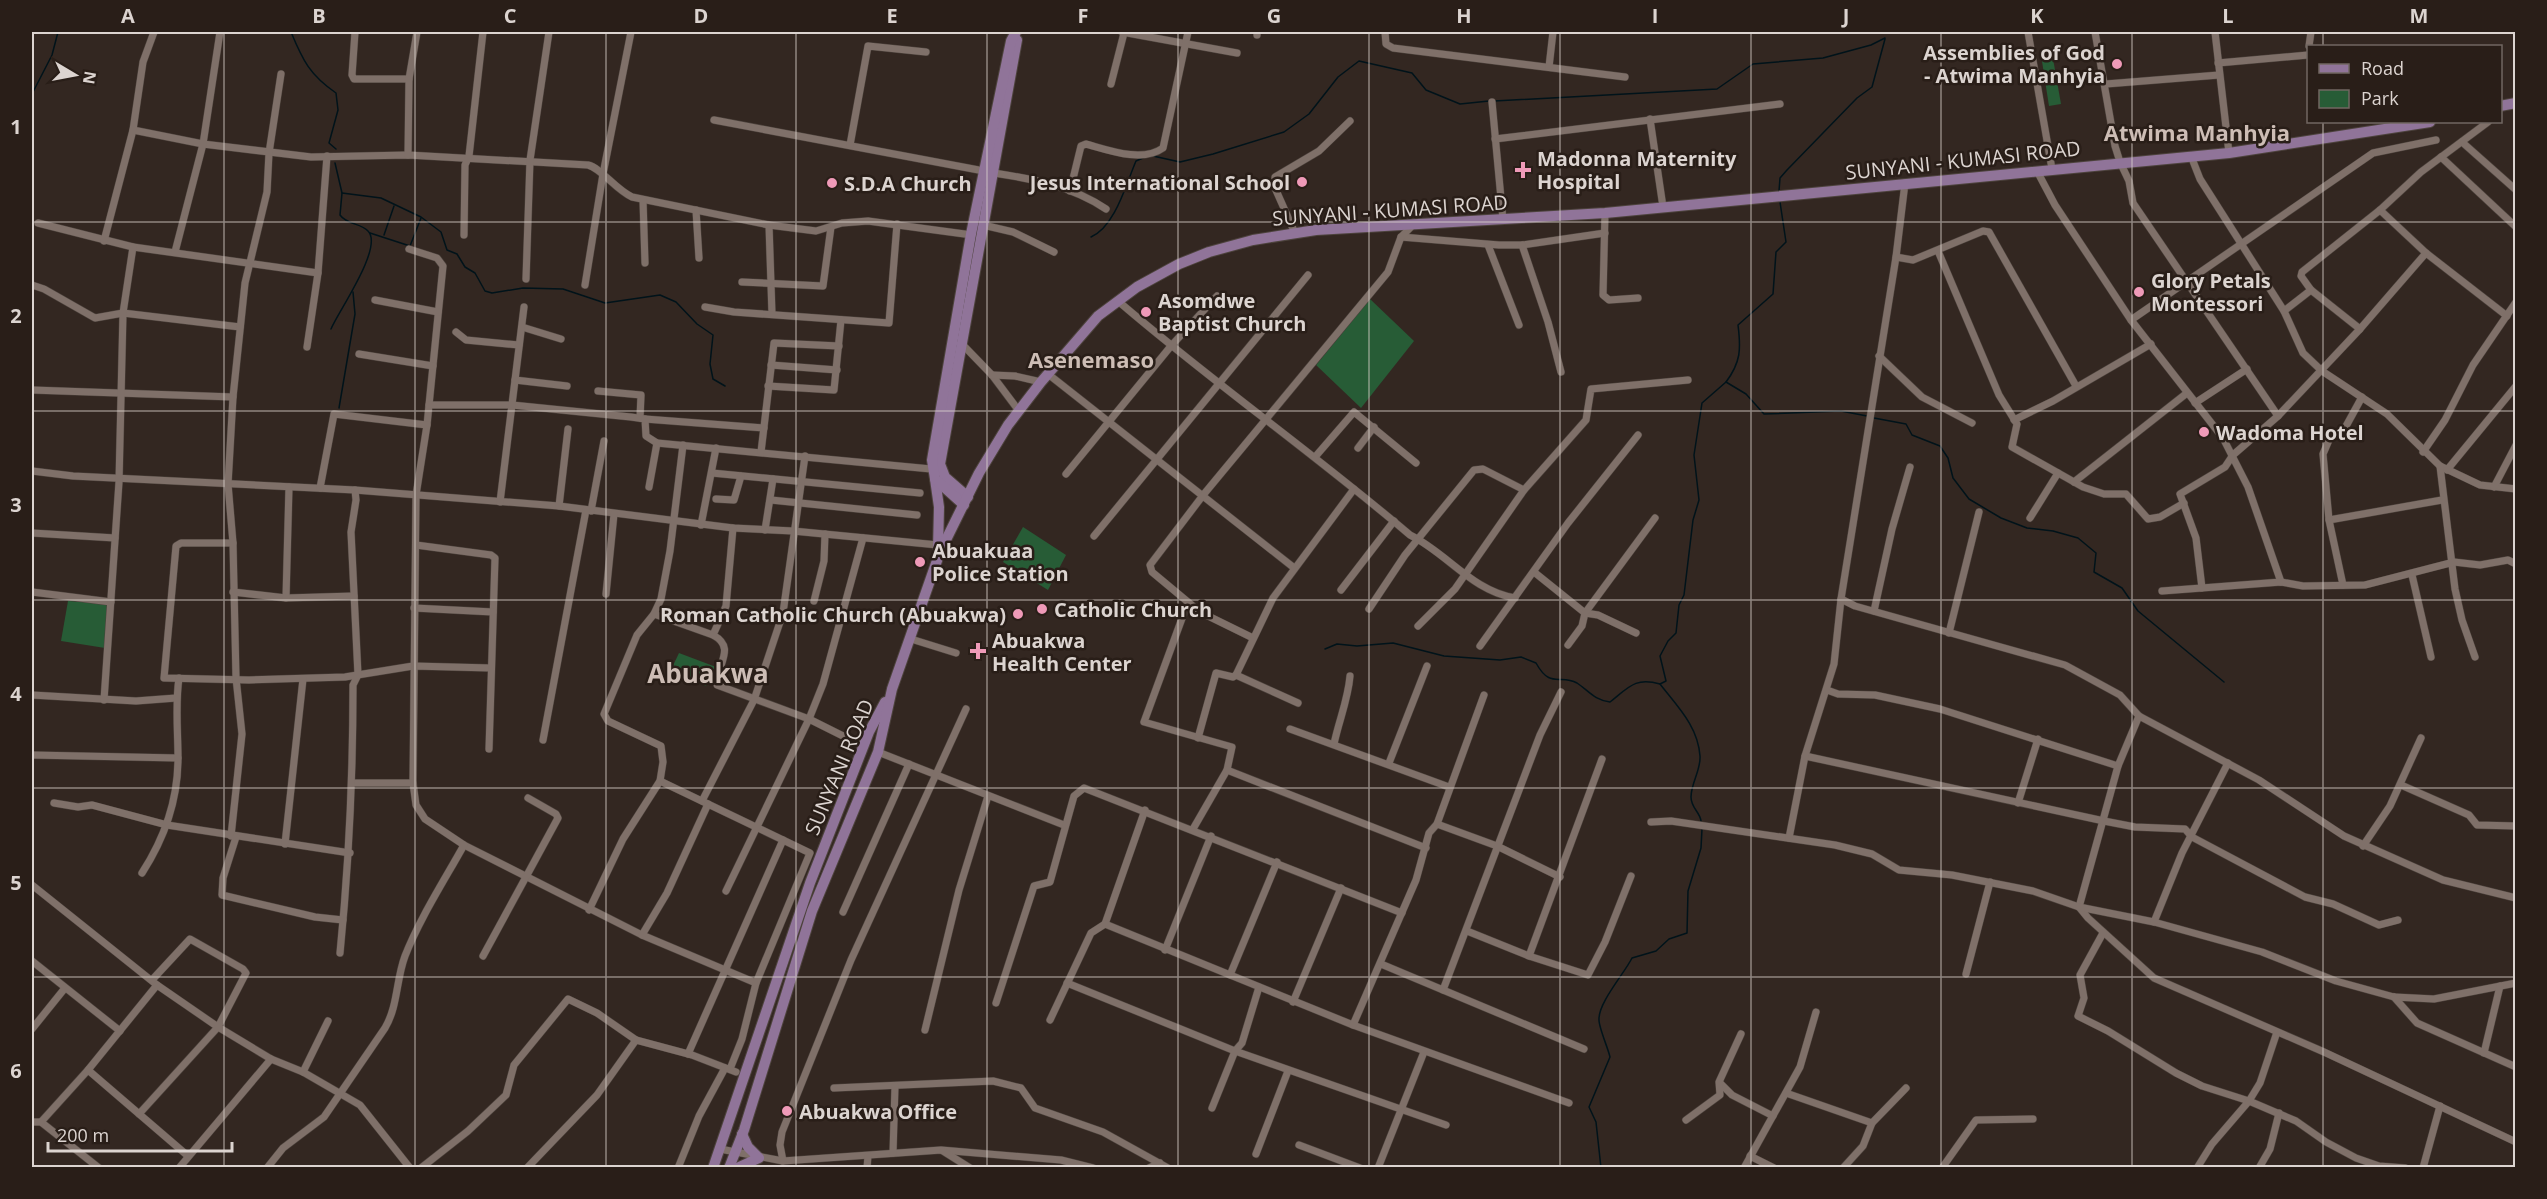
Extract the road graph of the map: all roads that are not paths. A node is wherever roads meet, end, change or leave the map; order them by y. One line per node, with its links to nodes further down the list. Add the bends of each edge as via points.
1 (154, 32): 36 (street, via 143,62)
2 (220, 32): 40 (street)
3 (356, 32): 26 (street, via 354,79)
4 (417, 32): 26 (street)
5 (483, 32): 46 (street)
6 (549, 32): 49 (street)
7 (631, 32): 54 (street)
8 (1123, 32): 17 (street); 27 (street)
9 (1188, 32): 17 (street)
10 (1385, 32): 22 (street, via 1384,39 1393,48)
11 (1553, 32): 22 (street)
12 (2035, 32): 16 (street)
13 (2095, 32): 28 (street)
14 (2215, 32): 21 (street)
15 (1016, 33): 53 (main road, via 1011,41)
16 (2029, 35): 51 (street)
17 (1186, 43): 19 (street); 57 (street, via 1163,148 1130,155 1081,146)
18 (926, 52): 41 (street, via 868,46)
19 (1237, 53)
20 (2307, 55): 21 (street)
21 (2218, 63): 24 (street)
22 (1549, 67): 25 (street)
23 (281, 74): 42 (street)
24 (2219, 75): 28 (street); 43 (street)
25 (1625, 77)
26 (409, 79): 44 (street)
27 (1111, 84)
28 (2106, 84): 50 (street)
29 (1492, 102): 37 (street)
30 (1780, 104): 31 (street)
31 (1650, 119): 37 (street); 59 (street)
32 (714, 120): 41 (street)
33 (1350, 121): 72 (street, via 1318,151 1275,177 1275,188)
34 (2424, 123): 43 (main road, SUNYANI - KUMASI ROAD)
35 (2487, 123): 39 (street)
36 (133, 130): 40 (street); 76 (street)
37 (1495, 139): 64 (street)
38 (2436, 140): 79 (street, via 2373,153)
39 (2462, 142): 48 (street); 56 (street)
40 (203, 144): 42 (street); 83 (street)
41 (850, 145): 53 (street)
42 (268, 153): 45 (street); 89 (street, via 268,184)
43 (2229, 153): 47 (main road, SUNYANI - KUMASI ROAD)
44 (408, 155): 45 (street); 46 (street)
45 (327, 156): 90 (street)
46 (469, 156): 49 (street); 74 (street, via 465,165)
47 (2191, 156): 50 (main road, SUNYANI - KUMASI ROAD); 79 (street, via 2200,179)
48 (2441, 158): 62 (street); 70 (street)
49 (530, 160): 54 (street, via 588,165); 92 (street)
50 (2120, 162): 51 (main road, SUNYANI - KUMASI ROAD); 93 (street, via 2133,203)
51 (2052, 169): 52 (main road, SUNYANI - KUMASI ROAD)
52 (2037, 171): 55 (main road, SUNYANI - KUMASI ROAD); 112 (street)
53 (989, 172): 57 (street, via 1030,178); 71 (main road)
54 (603, 174): 58 (street, via 621,192); 97 (street)
55 (1905, 183): 59 (main road, SUNYANI - KUMASI ROAD); 86 (street)
56 (2516, 190)
57 (1070, 191): 60 (street)
58 (643, 200): 61 (street); 88 (street)
59 (1663, 207): 63 (main road, SUNYANI - KUMASI ROAD)
60 (1106, 209)
61 (696, 210): 67 (street); 87 (street)
62 (2380, 210): 85 (street); 98 (street, via 2302,272)
63 (1605, 213): 64 (main road, SUNYANI - KUMASI ROAD); 73 (street)
64 (1503, 220): 68 (main road, SUNYANI - KUMASI ROAD)
65 (38, 223): 76 (street)
66 (897, 224): 69 (street, via 868,221); 71 (street); 111 (street, via 890,321 885,324)
67 (769, 225): 69 (street, via 816,231); 95 (street)
68 (1413, 225): 72 (main road, SUNYANI - KUMASI ROAD); 75 (street)
69 (831, 226): 95 (street, via 824,285)
70 (2516, 227)
71 (978, 232): 84 (street, via 1013,232); 119 (main road); 182 (main road)
72 (1295, 233): 102 (main road, SUNYANI - KUMASI ROAD, via 1236,243 1192,258 1137,286)
73 (1605, 233): 78 (street); 100 (street, via 1604,297)
74 (464, 235)
75 (1401, 237): 77 (street); 154 (street, via 1388,272)
76 (105, 240): 80 (street)
77 (1488, 245): 78 (street); 113 (street)
78 (1522, 245): 132 (street)
79 (2240, 245): 93 (street); 106 (street)
80 (133, 247): 83 (street); 108 (street)
81 (409, 249): 107 (street, via 442,261)
82 (1938, 251): 86 (street, via 1913,260); 140 (street, via 1983,231 1989,232); 155 (street, via 1999,395)
83 (175, 252): 89 (street)
84 (1054, 252)
85 (2426, 253): 110 (street); 116 (street)
86 (1896, 257): 126 (street)
87 (699, 258)
88 (645, 263)
89 (251, 265): 90 (street); 114 (street)
90 (318, 273): 124 (street)
91 (1308, 275): 137 (street)
92 (526, 279)
93 (2187, 281): 112 (street); 129 (street)
94 (742, 282): 95 (street)
95 (771, 282): 109 (street)
96 (32, 285): 108 (street, via 90,317)
97 (585, 285)
98 (2311, 290): 106 (street); 116 (street)
99 (1217, 296): 123 (street)
100 (1638, 298)
101 (375, 300): 107 (street)
102 (1118, 301): 123 (street); 134 (main road, SUNYANI - KUMASI ROAD, via 1098,316)
103 (2516, 302): 110 (street)
104 (705, 307): 109 (street)
105 (524, 308): 115 (street)
106 (2284, 311): 131 (street, via 2297,344)
107 (438, 312): 128 (street)
108 (123, 313): 114 (street); 144 (street)
109 (772, 314): 111 (street)
110 (2506, 316): 170 (street)
111 (841, 320): 122 (street)
112 (2131, 320): 120 (street)
113 (1519, 325)
114 (240, 327): 146 (street)
115 (522, 327): 118 (street); 121 (street)
116 (2360, 329): 131 (street)
117 (456, 332): 121 (street, via 466,340)
118 (561, 339)
119 (962, 344): 133 (street); 190 (main road, via 940,464)
120 (2151, 344): 140 (street); 145 (street)
121 (519, 345): 135 (street)
122 (839, 346): 127 (street, via 775,343); 130 (street)
123 (1171, 346): 137 (street); 156 (street)
124 (307, 347)
125 (359, 354): 128 (street)
126 (1879, 356): 157 (street, via 1922,397); 250 (street)
127 (771, 365): 130 (street); 139 (street)
128 (433, 366): 149 (street)
129 (2247, 369): 148 (street); 152 (street)
130 (837, 370): 139 (street, via 833,391)
131 (2322, 370): 147 (street); 152 (street)
132 (1562, 372)
133 (992, 375): 134 (street); 151 (street)
134 (1044, 378): 151 (main road, SUNYANI - KUMASI ROAD); 156 (street)
135 (515, 380): 138 (street); 150 (street)
136 (1688, 380): 199 (street, via 1591,389 1586,420)
137 (1219, 382): 154 (street); 174 (street)
138 (567, 386)
139 (768, 386): 160 (street)
140 (2076, 386): 155 (street)
141 (2516, 386): 178 (street)
142 (32, 390): 144 (street)
143 (598, 391): 153 (street, via 641,395)
144 (122, 393): 146 (street); 184 (street)
145 (2187, 393): 148 (street); 189 (street)
146 (233, 397): 191 (street)
147 (2362, 397): 170 (street, via 2387,414); 217 (street, via 2345,428 2324,447)
148 (2195, 403): 171 (street)
149 (429, 405): 150 (street); 158 (street)
150 (512, 405): 153 (street); 207 (street)
151 (1019, 411): 187 (main road, SUNYANI - KUMASI ROAD)
152 (2278, 416): 171 (street)
153 (642, 419): 160 (street); 164 (street, via 646,436)
154 (1266, 420): 173 (street); 201 (street)
155 (2014, 420): 181 (street, via 2017,429 2012,447)
156 (1109, 422): 174 (street); 183 (street)
157 (1972, 423)
158 (427, 425): 195 (street, via 334,414); 202 (street)
159 (1374, 427): 168 (street); 173 (street, via 1354,412); 175 (street)
160 (764, 428): 169 (street)
161 (568, 429): 210 (street)
162 (1638, 435): 236 (street)
163 (604, 441): 211 (street)
164 (657, 443): 166 (street); 194 (street)
165 (2516, 445): 192 (street)
166 (684, 446): 167 (street); 218 (street)
167 (716, 448): 169 (street); 180 (street)
168 (1358, 448)
169 (761, 452): 172 (street)
170 (2423, 452): 176 (street)
171 (2233, 455): 209 (street, via 2218,472 2182,491); 239 (street)
172 (805, 456): 182 (street); 188 (street)
173 (1315, 457): 196 (street)
174 (1159, 459): 201 (street); 226 (street)
175 (1416, 463)
176 (2440, 466): 178 (street); 205 (street)
177 (1910, 467): 256 (street)
178 (2447, 470): 192 (street, via 2472,482)
179 (32, 471): 184 (street)
180 (712, 473): 185 (street); 220 (street)
181 (2058, 473): 189 (street); 216 (street)
182 (933, 474): 206 (main road); 232 (main road, via 939,507)
183 (1066, 474)
184 (119, 476): 191 (street); 227 (street)
185 (741, 476): 186 (street); 203 (street, via 734,500)
186 (773, 479): 188 (street); 204 (street)
187 (976, 479): 190 (main road); 206 (main road, SUNYANI - KUMASI ROAD)
188 (802, 482): 200 (street); 208 (street)
189 (2074, 482): 209 (street, via 2104,494 2126,494 2148,519 2160,517)
190 (952, 483): 206 (main road)
191 (228, 484): 193 (street); 230 (street)
192 (2494, 486): 197 (street)
193 (289, 487): 195 (street); 248 (street)
194 (650, 487)
195 (321, 488): 198 (street)
196 (1354, 489): 219 (street); 235 (street)
197 (2516, 489)
198 (355, 490): 202 (street); 247 (street, via 351,532)
199 (1524, 490): 229 (street, via 1478,468); 238 (street)
200 (920, 493)
201 (1204, 494): 235 (street); 253 (street, via 1149,567)
202 (416, 495): 207 (street); 231 (street)
203 (716, 499)
204 (771, 500): 208 (street); 222 (street)
205 (2442, 500): 217 (street); 233 (street)
206 (966, 501): 232 (main road, SUNYANI - KUMASI ROAD)
207 (500, 502): 210 (street)
208 (800, 503): 214 (street); 223 (street)
209 (2184, 503): 241 (street, via 2196,538)
210 (559, 506): 211 (street)
211 (589, 510): 213 (street); 296 (street)
212 (1978, 512): 262 (street)
213 (615, 514): 218 (street); 246 (street)
214 (917, 515)
215 (1655, 518): 258 (street)
216 (2030, 518)
217 (2329, 520): 240 (street)
218 (674, 521): 220 (street); 259 (street, via 661,599)
219 (1394, 521): 229 (street); 242 (street)
220 (701, 525): 221 (street)
221 (733, 528): 222 (street); 263 (street, via 726,606)
222 (765, 530): 223 (street)
223 (793, 531): 225 (street); 287 (street, via 783,613)
224 (32, 533): 227 (street)
225 (825, 534): 228 (street); 252 (street, via 824,561)
226 (1094, 536)
227 (115, 538): 251 (street)
228 (863, 538): 232 (street); 291 (street, via 823,684)
229 (1418, 538): 238 (street); 255 (street)
230 (233, 543): 245 (street); 277 (street, via 176,546 162,675 165,679)
231 (416, 545): 254 (street); 257 (street, via 494,556)
232 (938, 551): 265 (main road, SUNYANI - KUMASI ROAD)
233 (2454, 562): 234 (street, via 2480,565 2508,560); 237 (street); 270 (street, via 2455,589)
234 (2516, 564)
235 (1293, 567): 264 (street)
236 (1534, 572): 249 (street); 258 (street)
237 (2412, 574): 240 (street, via 2374,584); 269 (street)
238 (1466, 575): 249 (street, via 1489,591); 260 (street)
239 (2281, 582): 240 (street); 241 (street)
240 (2343, 585)
241 (2202, 588): 243 (street)
242 (1341, 590)
243 (2162, 591)
244 (32, 592): 251 (street)
245 (233, 592): 248 (street); 278 (street)
246 (606, 594)
247 (354, 596): 248 (street); 274 (street)
248 (286, 598)
249 (1515, 598): 267 (street)
250 (1841, 599): 256 (street); 281 (street)
251 (111, 602): 286 (street)
252 (814, 602)
253 (1188, 602): 264 (street); 293 (street, via 1144,722)
254 (414, 608): 257 (street); 271 (street)
255 (1369, 609)
256 (1874, 611): 262 (street)
257 (493, 612): 273 (street)
258 (1585, 613): 261 (street); 266 (street, via 1582,626)
259 (654, 614): 263 (street); 311 (street, via 637,635 604,714 608,721 661,746)
260 (1418, 626)
261 (1636, 633)
262 (1949, 633): 290 (street, via 2065,665 2120,695)
263 (713, 635): 287 (street, via 725,646 717,685)
264 (1253, 638): 275 (street)
265 (911, 639): 268 (street); 280 (main road, SUNYANI - KUMASI ROAD)
266 (1568, 645)
267 (1480, 646)
268 (956, 653)
269 (2431, 657)
270 (2475, 657)
271 (413, 666): 273 (street); 274 (street); 313 (street)
272 (1426, 666): 305 (street)
273 (491, 668): 299 (street)
274 (358, 675): 279 (street); 312 (street, via 353,684)
275 (1236, 675): 288 (street); 293 (street, via 1216,673)
276 (1350, 676): 297 (street, via 1348,699)
277 (179, 678): 278 (street); 285 (street)
278 (236, 678): 279 (street); 330 (street, via 242,734)
279 (303, 679): 335 (street)
280 (892, 689): 298 (main road, SUNYANI ROAD); 300 (main road, SUNYANI ROAD)
281 (1827, 690): 295 (street, via 1875,695 1940,709); 302 (street)
282 (1561, 692): 337 (street)
283 (32, 695): 286 (street)
284 (1484, 695): 315 (street)
285 (176, 698): 286 (street); 303 (street)
286 (104, 700)
287 (754, 700): 291 (street); 318 (street)
288 (1298, 703)
289 (966, 709): 310 (street)
290 (2139, 716): 306 (street); 308 (street)
291 (808, 720): 298 (street); 328 (street)
292 (1290, 729): 297 (street)
293 (1197, 738): 309 (street, via 1232,747)
294 (2421, 738): 314 (street)
295 (2038, 739): 308 (street); 320 (street)
296 (543, 740)
297 (1334, 744): 305 (street)
298 (863, 746): 427 (main road, SUNYANI ROAD, via 810,882)
299 (489, 749)
300 (878, 752): 307 (street); 424 (main road, SUNYANI ROAD, via 812,911)
301 (32, 755): 303 (street)
302 (1805, 756): 320 (street); 333 (street)
303 (178, 758): 325 (street)
304 (1602, 759): 345 (street)
305 (1389, 763): 315 (street)
306 (2228, 763): 332 (street); 338 (street)
307 (909, 764): 310 (street); 353 (street)
308 (2118, 766): 322 (street)
309 (1227, 770): 329 (street); 339 (street)
310 (937, 775): 316 (street); 436 (street, via 851,960 805,1074 780,1139)
311 (660, 781): 318 (street); 352 (street, via 623,839)
312 (354, 783): 313 (street); 340 (street)
313 (413, 783): 336 (street, via 416,805 425,819)
314 (2401, 785): 327 (street, via 2469,815 2477,825); 338 (street)
315 (1449, 787): 324 (street)
316 (988, 796): 326 (street); 388 (street, via 959,890)
317 (528, 798): 343 (street, via 558,818)
318 (705, 802): 328 (street); 361 (street, via 667,893)
319 (54, 803): 325 (street, via 92,805)
320 (2018, 803): 322 (street)
321 (1145, 810): 326 (street, via 1083,788 1074,796); 329 (street); 358 (street)
322 (2104, 820): 332 (street, via 2176,827 2185,829); 351 (street)
323 (1651, 822): 333 (street, via 1671,821)
324 (1437, 824): 337 (street); 339 (street, via 1429,833)
325 (166, 825): 330 (street); 342 (street, via 155,854)
326 (1064, 825): 381 (street, via 1050,882 1034,886)
327 (2516, 826)
328 (756, 827): 334 (street); 349 (street)
329 (1193, 829): 331 (street)
330 (233, 836): 335 (street); 355 (street, via 222,895)
331 (1211, 836): 341 (street); 362 (street)
332 (2192, 837): 356 (street, via 2305,897 2333,904 2379,925); 357 (street)
333 (1789, 838): 346 (street, via 1872,854 1890,867 1905,871 1952,874)
334 (783, 840): 368 (street); 372 (street, via 810,853)
335 (285, 844): 340 (street)
336 (464, 845): 343 (street); 409 (street, via 404,958 391,1018)
337 (1497, 846): 345 (street); 359 (street)
338 (2363, 846): 350 (street, via 2443,879)
339 (1426, 848): 354 (street)
340 (350, 853): 355 (street)
341 (1277, 862): 348 (street); 370 (street)
342 (142, 873)
343 (526, 876): 352 (street); 364 (street)
344 (1631, 876): 365 (street, via 1590,974)
345 (1560, 877): 365 (street)
346 (1990, 882): 351 (street); 369 (street)
347 (32, 885): 371 (street)
348 (1341, 888): 354 (street); 380 (street)
349 (726, 891)
350 (2516, 898)
351 (2079, 907): 357 (street); 360 (street)
352 (589, 910): 361 (street)
353 (843, 912)
354 (1402, 913): 367 (street)
355 (344, 920): 363 (street)
356 (2398, 920)
357 (2154, 922): 379 (street, via 2262,952 2336,981)
358 (1105, 924): 362 (street); 373 (street, via 1091,933)
359 (1467, 931): 365 (street); 378 (street)
360 (2103, 933): 390 (street, via 2154,978); 410 (street, via 2080,975 2084,998 2078,1016 2202,1086)
361 (642, 935): 368 (street)
362 (1165, 950): 370 (street)
363 (340, 953)
364 (483, 956)
365 (1530, 956)
366 (32, 961): 377 (street)
367 (1381, 964): 378 (street); 385 (street)
368 (727, 969): 372 (street); 397 (street)
369 (1966, 974)
370 (1230, 975): 376 (street)
371 (154, 982): 386 (street); 386 (street, via 188,939 243,969 245,977); 389 (street)
372 (756, 983): 401 (street)
373 (1067, 983): 383 (street); 394 (street)
374 (2516, 983): 375 (street)
375 (2500, 986): 379 (street, via 2434,999); 396 (street)
376 (1259, 987): 380 (street); 394 (street, via 1242,1042)
377 (65, 988): 387 (street); 389 (street)
378 (1443, 990): 393 (street)
379 (2394, 997): 396 (street, via 2416,1023)
380 (1293, 1002): 385 (street)
381 (996, 1003)
382 (1816, 1012): 408 (street, via 1800,1067)
383 (1050, 1020)
384 (328, 1021): 403 (street)
385 (1353, 1025): 395 (street)
386 (218, 1027): 398 (street); 416 (street)
387 (32, 1029)
388 (926, 1030)
389 (120, 1031): 400 (street)
390 (2277, 1032): 410 (street, via 2260,1083); 412 (street)
391 (1741, 1034): 404 (street)
392 (636, 1040): 397 (street); 442 (street, via 603,1016 568,999 514,1065 506,1095); 443 (street, via 597,1095)
393 (1584, 1049)
394 (1235, 1051): 402 (street); 413 (street)
395 (1424, 1052): 411 (street); 414 (street)
396 (2484, 1053): 399 (street)
397 (688, 1054): 401 (street)
398 (271, 1059): 403 (street); 432 (street)
399 (2516, 1067)
400 (88, 1070): 416 (street); 421 (street)
401 (730, 1070): 444 (street, via 699,1116)
402 (1288, 1071): 414 (street); 431 (street)
403 (303, 1072): 409 (street)
404 (1719, 1082): 417 (street, via 1732,1095); 419 (street, via 1720,1095)
405 (895, 1086): 406 (street); 430 (street); 437 (street, via 993,1081 1015,1084 1027,1092 1035,1108 1103,1132)
406 (834, 1088)
407 (1906, 1088): 422 (street)
408 (1786, 1093): 417 (street); 422 (street)
409 (340, 1094): 440 (street, via 324,1117 283,1148); 441 (street, via 366,1110)
410 (2249, 1101): 415 (street); 459 (street)
411 (1569, 1103)
412 (2440, 1106): 425 (street); 462 (street)
413 (1212, 1108)
414 (1402, 1110): 423 (street); 454 (street)
415 (2279, 1113): 460 (street, via 2270,1149); 461 (street, via 2356,1158 2379,1166)
416 (139, 1114): 432 (street)
417 (1773, 1116): 434 (street)
418 (2033, 1119): 458 (street, via 1976,1120)
419 (1686, 1120)
420 (32, 1122): 421 (street)
421 (41, 1122): 438 (street)
422 (1872, 1123): 457 (street, via 1863,1146)
423 (1446, 1125)
424 (742, 1134): 429 (main road, SUNYANI ROAD); 435 (main road)
425 (2516, 1142)
426 (1299, 1145): 453 (street)
427 (720, 1149): 429 (street); 445 (main road, SUNYANI ROAD)
428 (941, 1150): 430 (street); 449 (street); 450 (street, via 1061,1160)
429 (735, 1153): 435 (street); 446 (main road, SUNYANI ROAD)
430 (893, 1153): 433 (street)
431 (1256, 1154)
432 (188, 1156): 439 (street)
433 (868, 1156): 436 (street); 448 (street)
434 (1750, 1156): 455 (street); 456 (street)
435 (759, 1158): 436 (street); 447 (main road)
436 (783, 1161)
437 (1160, 1163): 451 (street); 452 (street)
438 (99, 1167)
439 (179, 1167)
440 (267, 1167)
441 (410, 1167)
442 (421, 1167)
443 (527, 1167)
444 (678, 1167)
445 (713, 1167)
446 (729, 1167)
447 (737, 1167)
448 (867, 1167)
449 (970, 1167)
450 (1093, 1167)
451 (1149, 1167)
452 (1168, 1167)
453 (1360, 1167)
454 (1378, 1167)
455 (1744, 1167)
456 (1774, 1167)
457 (1843, 1167)
458 (1942, 1167)
459 (2197, 1167)
460 (2259, 1167)
461 (2405, 1167)
462 (2423, 1167)

